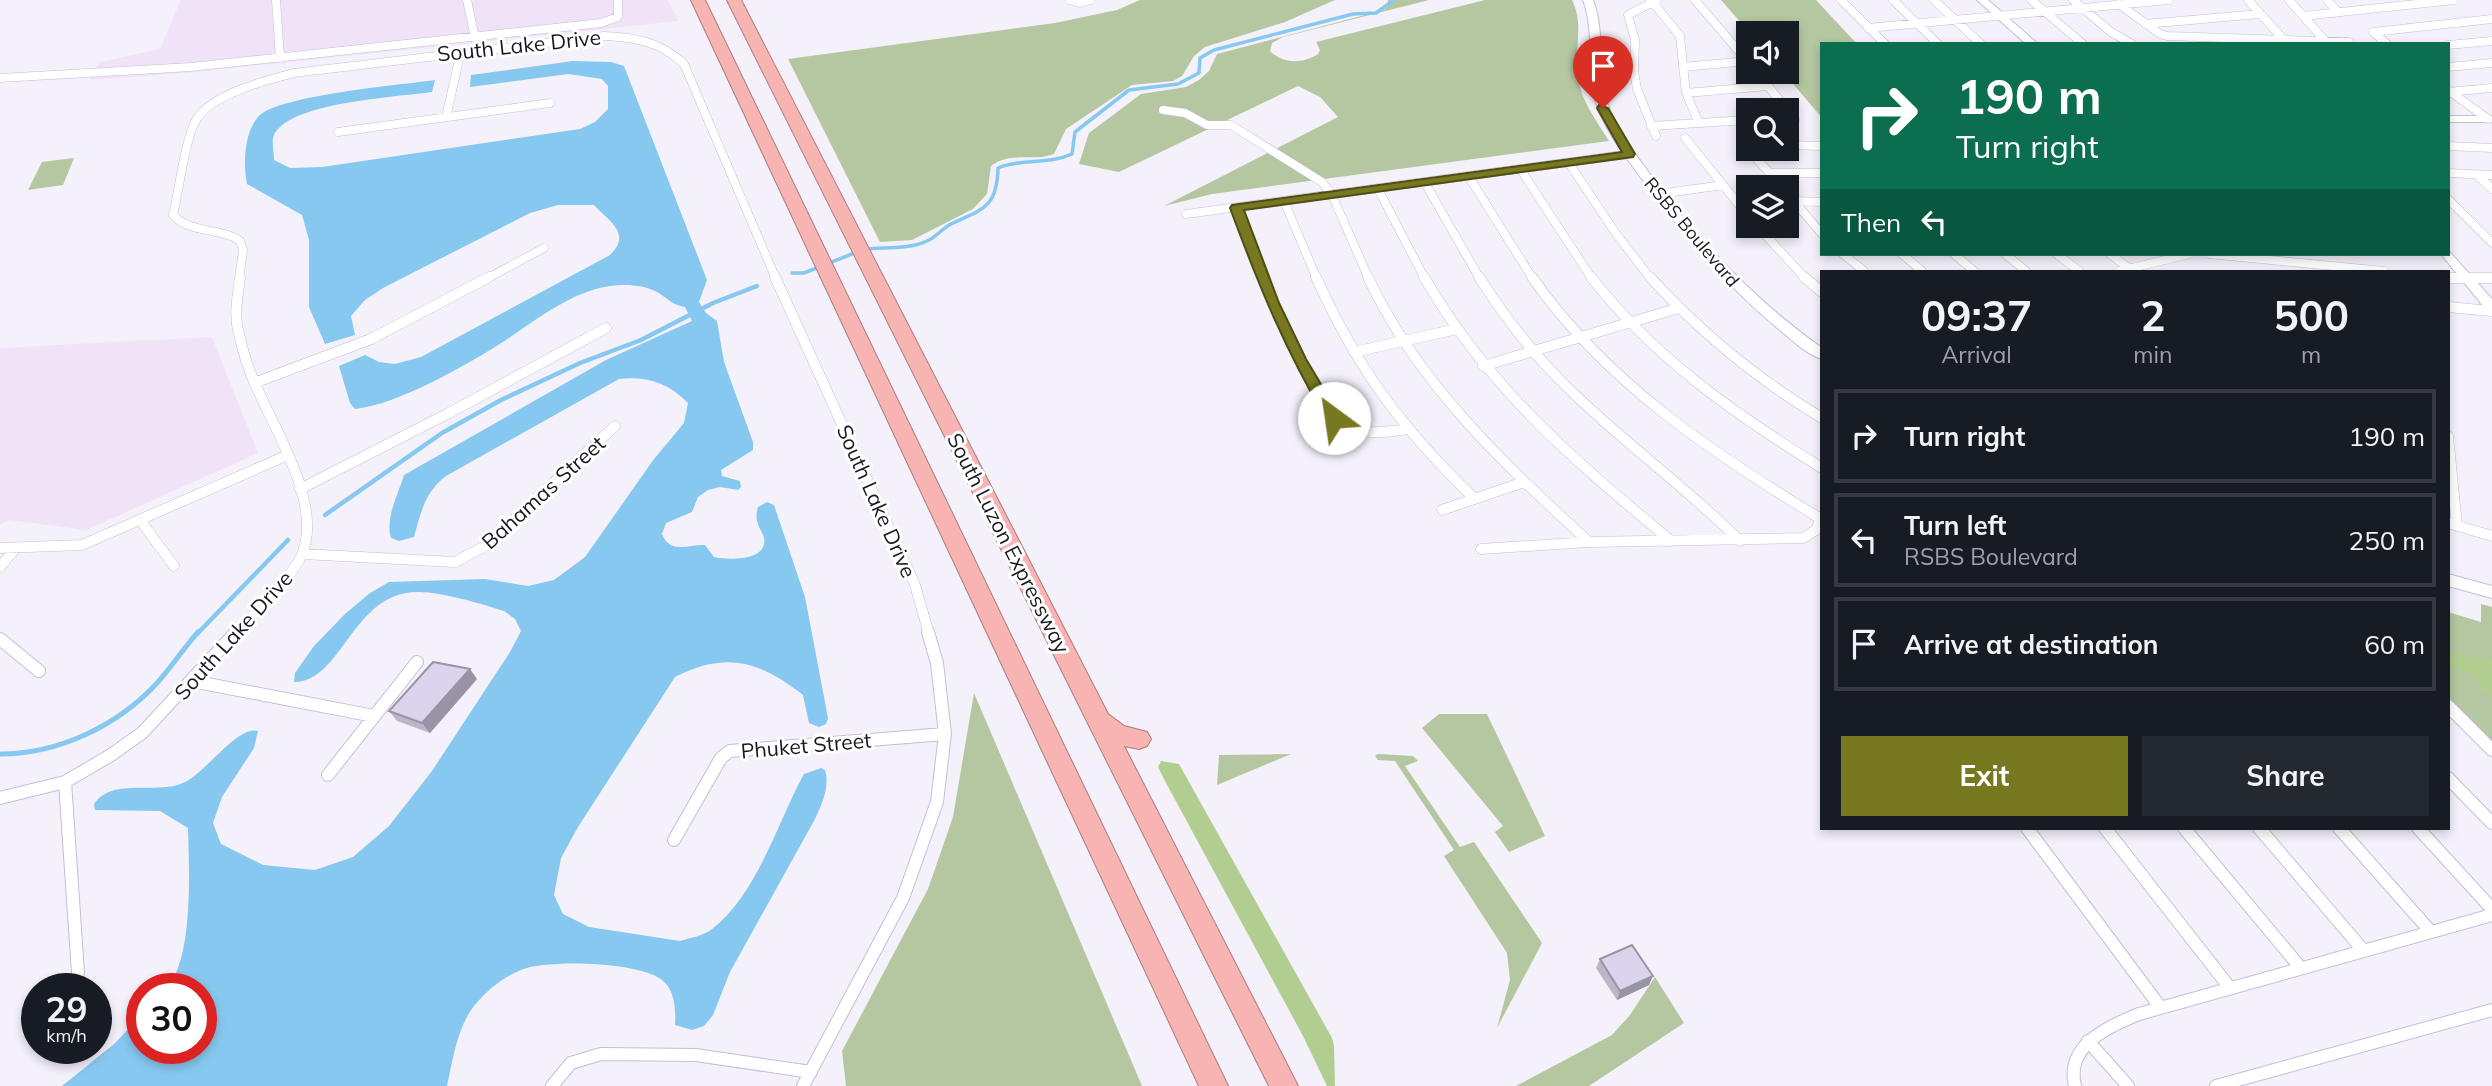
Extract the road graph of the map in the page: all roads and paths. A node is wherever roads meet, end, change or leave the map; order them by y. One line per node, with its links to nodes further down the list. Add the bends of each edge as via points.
1 (276, 0): 53 (street)
2 (467, 0): 38 (street)
3 (618, 0): 38 (street, via 618,17 601,23)
4 (698, 0): 203 (highway, South Luzon Expressway)
5 (734, 0): 173 (highway, South Luzon Expressway)
6 (1091, 0): 22 (street)
7 (1588, 0): 80 (street, RSBS Boulevard, via 1596,24 1597,90)
8 (1695, 0): 51 (street)
9 (1841, 0): 37 (street)
10 (1893, 0): 35 (street)
11 (1934, 0): 34 (street)
12 (1982, 0): 31 (street)
13 (2031, 0): 28 (street)
14 (2074, 0): 26 (street)
15 (2169, 0): 25 (street)
16 (2248, 0): 30 (street)
17 (2289, 0): 32 (street)
18 (2327, 0): 29 (street)
19 (2366, 0): 27 (street)
20 (2451, 0): 23 (street)
21 (1637, 1): 24 (street)
22 (1072, 2)
23 (2409, 2): 27 (street)
24 (1654, 3): 57 (street, via 1680,36); 72 (street, via 1629,15 1637,89)
25 (2119, 4): 26 (street); 36 (street)
26 (2082, 7): 28 (street); 46 (street)
27 (2375, 9): 29 (street)
28 (2043, 11): 31 (street); 45 (street)
29 (2339, 12): 32 (street)
30 (2259, 13): 36 (street); 39 (street)
31 (1998, 15): 34 (street); 44 (street)
32 (2303, 16): 47 (street)
33 (2492, 19): 49 (street, via 2373,32)
34 (1954, 20): 35 (street); 43 (street)
35 (1915, 23): 37 (street); 42 (street)
36 (2145, 24): 39 (street, via 2167,36)
37 (1868, 28): 41 (street)
38 (475, 38): 53 (street)
39 (2285, 41): 47 (street)
40 (2492, 41): 50 (street)
41 (1883, 42)
42 (1936, 42)
43 (1979, 42)
44 (2031, 42)
45 (2080, 42)
46 (2128, 42)
47 (2326, 42): 48 (street)
48 (2349, 42)
49 (2385, 42)
50 (2450, 45)
51 (1736, 47)
52 (461, 51): 67 (street); 140 (street, South Lake Drive, via 275,77 218,101 194,122 173,215 176,220 240,241 237,328); 174 (street, South Lake Drive, via 625,36 667,49 684,64 915,585 937,663)
53 (280, 58): 58 (street)
54 (1736, 62): 57 (street)
55 (2492, 63): 56 (street)
56 (2450, 66)
57 (1683, 67): 63 (street)
58 (0, 78)
59 (1768, 86): 63 (street); 64 (street)
60 (2492, 88): 61 (street)
61 (2450, 91)
62 (2450, 92): 69 (street)
63 (1686, 93): 71 (street)
64 (1778, 98)
65 (550, 103): 67 (street)
66 (1163, 110): 95 (street, via 1185,113 1207,125 1231,125 1322,182)
67 (446, 117): 73 (street)
68 (2450, 119): 69 (street)
69 (2490, 119)
70 (1736, 120): 71 (street)
71 (1698, 121): 72 (street)
72 (1651, 126): 74 (street)
73 (338, 132)
74 (1656, 136)
75 (1685, 138): 91 (street)
76 (1799, 145): 77 (street)
77 (1820, 146)
78 (2450, 146): 79 (street)
79 (2492, 148)
80 (1629, 154): 82 (street); 94 (street, RSBS Boulevard)
81 (1759, 161): 84 (street)
82 (1569, 163): 83 (street); 129 (street, via 1631,253)
83 (1521, 170): 89 (street); 131 (street, via 1578,260)
84 (1770, 173): 85 (street)
85 (1820, 173)
86 (2450, 173): 87 (street)
87 (2477, 175): 88 (street); 93 (street)
88 (2492, 175)
89 (1469, 177): 90 (street); 134 (street, via 1549,301)
90 (1425, 183): 92 (street); 136 (street, via 1476,275)
91 (1723, 185): 94 (street); 97 (street)
92 (1378, 189): 95 (street); 133 (street, via 1425,282)
93 (2492, 189)
94 (1659, 194): 138 (street, RSBS Boulevard, via 1739,289)
95 (1332, 195): 96 (street); 135 (street)
96 (1284, 201): 102 (street); 137 (street, via 1324,296)
97 (1736, 201)
98 (1799, 201): 100 (street)
99 (2450, 201): 106 (street)
100 (1820, 202)
101 (1799, 207): 104 (street)
102 (1237, 208): 103 (street); 143 (street, via 1272,303 1334,418 1377,435)
103 (1186, 214)
104 (1820, 232)
105 (1767, 238): 127 (street)
106 (2492, 243)
107 (544, 248): 140 (street, via 371,339)
108 (1845, 256): 117 (street)
109 (1904, 256): 118 (street)
110 (1956, 256): 119 (street)
111 (2007, 256): 120 (street)
112 (2059, 256): 121 (street)
113 (2112, 256): 122 (street)
114 (2230, 256): 123 (street)
115 (2449, 256): 126 (street)
116 (2165, 257): 122 (street)
117 (1863, 270)
118 (1921, 270)
119 (1973, 270)
120 (2025, 270)
121 (2077, 270)
122 (2125, 270)
123 (2374, 270)
124 (2450, 278): 126 (street)
125 (2492, 278): 126 (street)
126 (2468, 279): 130 (street)
127 (1820, 290)
128 (2450, 307): 130 (street)
129 (1679, 308): 131 (street); 141 (street, via 1733,358)
130 (2492, 309)
131 (1630, 322): 134 (street); 145 (street, via 1725,405)
132 (606, 328): 148 (street)
133 (1457, 329): 135 (street); 139 (street)
134 (1580, 337): 136 (street); 151 (street, via 1675,424 1761,483)
135 (1403, 341): 137 (street); 147 (street, via 1453,405)
136 (1532, 351): 139 (street); 157 (street, via 1573,394)
137 (1354, 352): 143 (street)
138 (1820, 353)
139 (1483, 366): 156 (street, via 1523,411)
140 (254, 383): 144 (street, South Lake Drive)
141 (1820, 417)
142 (615, 426): 162 (street, Bahamas Street, via 471,556 455,562)
143 (1408, 429): 149 (street)
144 (288, 455): 148 (street, South Lake Drive); 152 (street)
145 (1820, 467)
146 (2450, 472): 154 (street)
147 (1524, 482): 149 (street); 158 (street)
148 (300, 489): 162 (street, South Lake Drive, via 309,528)
149 (1474, 498): 150 (street)
150 (1442, 510)
151 (1820, 516)
152 (140, 520): 160 (street, via 82,545); 163 (street)
153 (1820, 521): 157 (street, via 1803,538)
154 (2453, 525): 155 (street)
155 (2492, 536)
156 (1671, 541): 157 (street); 158 (street)
157 (1740, 541)
158 (1588, 542): 161 (street)
159 (0, 548): 160 (street)
160 (16, 548): 164 (street)
161 (1481, 549)
162 (303, 554): 170 (street, South Lake Drive)
163 (174, 566)
164 (0, 567)
165 (2450, 581): 166 (street)
166 (2492, 592)
167 (0, 639): 169 (street)
168 (417, 662): 172 (street)
169 (39, 671)
170 (192, 681): 172 (street); 179 (street, South Lake Drive, via 142,733)
171 (2450, 708): 176 (street)
172 (374, 716): 177 (street)
173 (1099, 720): 175 (highway, via 1118,735); 204 (highway, South Luzon Expressway)
174 (945, 734): 188 (street, Phuket Street, via 730,751 721,758); 199 (street, South Lake Drive, via 937,802 903,898)
175 (1139, 739)
176 (2492, 750)
177 (328, 775)
178 (2450, 780): 181 (street)
179 (65, 782): 180 (street, South Lake Drive); 194 (street)
180 (0, 799)
181 (2492, 823)
182 (2028, 830): 196 (street)
183 (2107, 830): 195 (street)
184 (2186, 830): 193 (street)
185 (2261, 830): 192 (street)
186 (2341, 830): 191 (street)
187 (2420, 830): 189 (street)
188 (674, 840)
189 (2492, 909)
190 (2492, 915): 191 (street)
191 (2431, 932): 192 (street)
192 (2362, 950): 193 (street)
193 (2300, 967): 195 (street)
194 (78, 973)
195 (2230, 988): 196 (street)
196 (2161, 1008): 198 (street, via 2119,1022)
197 (2492, 1010): 200 (street)
198 (2088, 1041): 205 (street, via 2071,1063); 206 (street)
199 (811, 1072): 201 (street, via 704,1054 640,1053 588,1056 569,1065); 202 (street, South Lake Drive)
200 (2239, 1083): 207 (street)
201 (552, 1086)
202 (803, 1086)
203 (1214, 1086)
204 (1284, 1086)
205 (2075, 1086)
206 (2128, 1086)
207 (2216, 1086)

